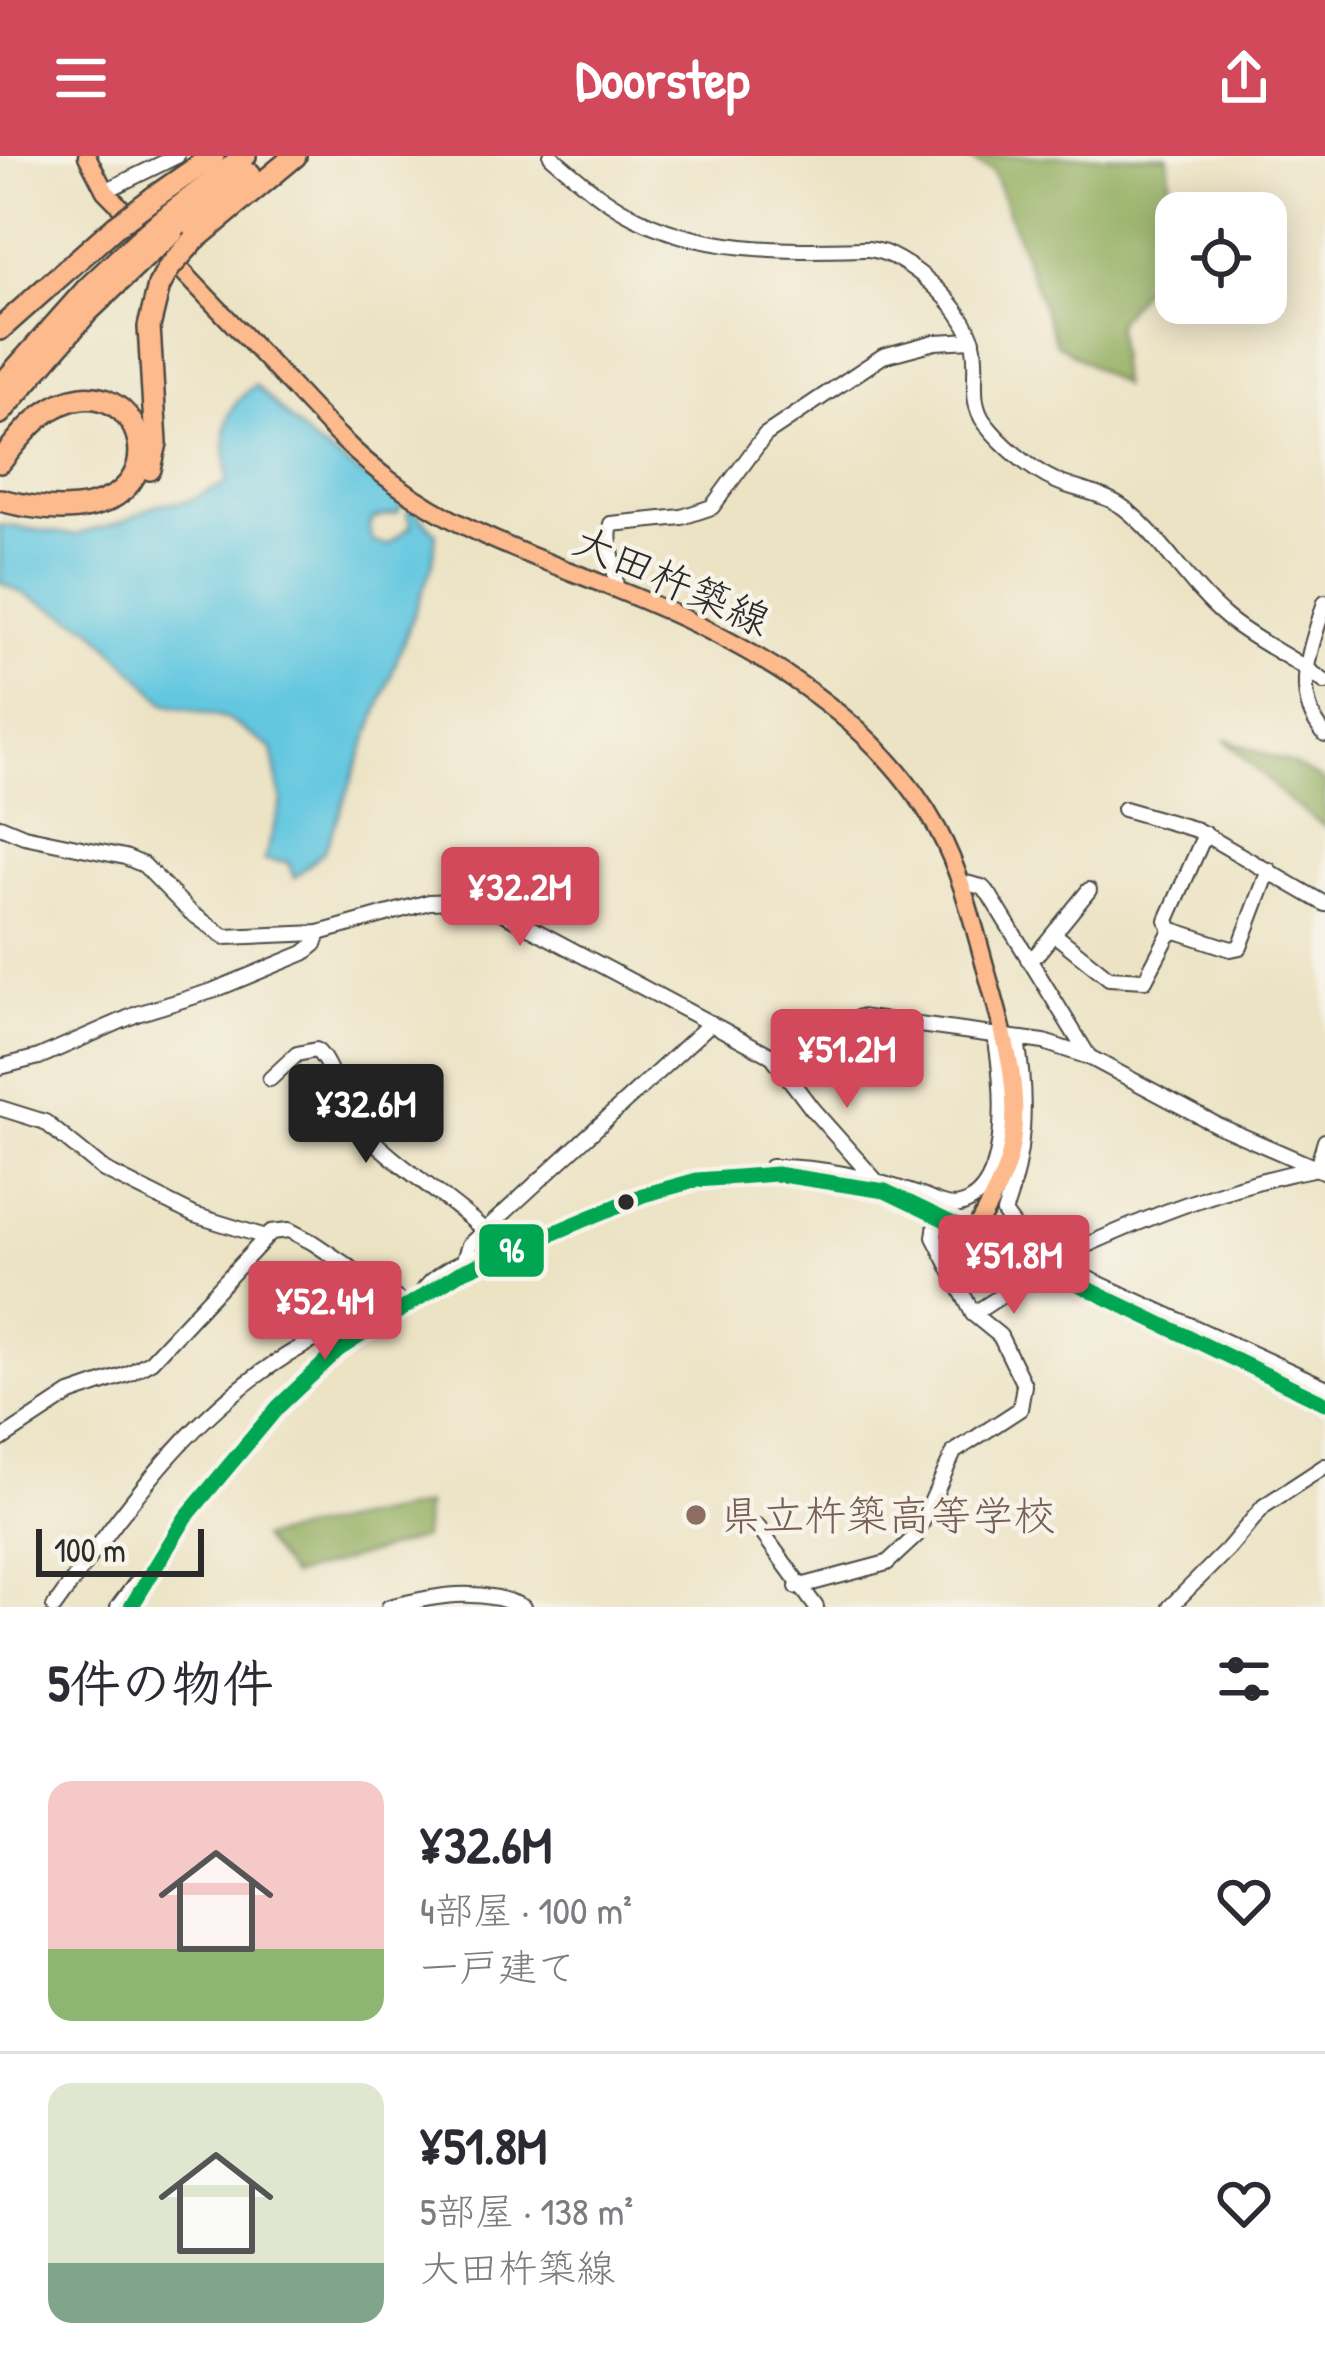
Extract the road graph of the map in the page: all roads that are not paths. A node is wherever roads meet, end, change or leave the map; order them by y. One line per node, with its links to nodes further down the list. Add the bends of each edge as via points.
1 (87, 156): 8 (main road, 大田杵築線)
2 (177, 156): 8 (street)
3 (213, 156): 11 (highway, bridge, via 116,226)
4 (244, 156): 9 (highway)
5 (274, 156): 9 (highway)
6 (295, 156): 9 (highway)
7 (551, 156): 12 (street, via 653,225 769,251 880,250 936,288)
8 (105, 191): 17 (main road, 大田杵築線, via 341,440 391,481 462,527)
9 (176, 231): 10 (highway, bridge); 16 (highway, bridge, via 149,327 156,443 142,490 94,516 62,518)
10 (143, 247): 13 (highway, via 88,288); 14 (highway)
11 (0, 329)
12 (973, 340): 17 (street, via 883,356 765,435 712,507 611,524); 19 (street, via 982,421 1053,480 1121,505 1228,619)
13 (0, 387)
14 (0, 413)
15 (0, 461): 16 (highway, via 47,412 86,399 124,411 141,440 135,478 115,498 70,508)
16 (0, 504)
17 (615, 588): 26 (main road, 大田杵築線, via 769,661 850,724 937,827)
18 (1325, 602): 19 (street)
19 (1306, 667): 20 (street); 21 (street, via 1309,714)
20 (1325, 682)
21 (1325, 735)
22 (1124, 809): 24 (street)
23 (0, 826): 29 (street, via 143,865 225,937)
24 (1205, 835): 25 (street); 30 (street, via 1166,920)
25 (1269, 870): 28 (street); 30 (street, via 1240,947)
26 (962, 883): 32 (street, via 989,894); 34 (main road, 大田杵築線)
27 (1089, 890): 31 (street)
28 (1325, 904)
29 (319, 933): 33 (street, via 430,902 478,900); 37 (street, via 304,953 212,992)
30 (1172, 933): 31 (street, via 1145,980 1109,978)
31 (1054, 934): 32 (street)
32 (1028, 959): 36 (street)
33 (711, 1023): 35 (street); 44 (street)
34 (1005, 1038): 35 (street, via 860,1017); 36 (street); 42 (street, via 1001,1124 991,1176 977,1196 945,1206); 45 (main road, 大田杵築線, via 1017,1118 1007,1165); 51 (street, via 1026,1092 1026,1121 1004,1214 1034,1254)
35 (772, 1056): 42 (street)
36 (1088, 1057): 41 (street)
37 (0, 1066)
38 (270, 1079): 44 (street, via 297,1054 316,1050 351,1118)
39 (0, 1108): 46 (street, via 44,1122 138,1187)
40 (1325, 1141): 41 (street)
41 (1321, 1170): 49 (street, bridge, via 1222,1190 1149,1216 1065,1255)
42 (882, 1186): 43 (main road); 47 (main road, via 776,1174 697,1180)
43 (937, 1217): 45 (main road); 49 (street, via 934,1237)
44 (484, 1231): 47 (street)
45 (973, 1234): 52 (main road)
46 (266, 1237): 48 (street, via 289,1230); 53 (street, via 151,1361 70,1394)
47 (461, 1267): 48 (main road)
48 (412, 1301): 50 (main road)
49 (973, 1314): 57 (street, via 1006,1348 1024,1385 1020,1409 954,1452 916,1536 887,1563)
50 (381, 1321): 56 (main road, via 278,1408 186,1517); 58 (street, via 357,1320 247,1382 152,1477)
51 (1325, 1387)
52 (1325, 1403)
53 (0, 1440)
54 (1325, 1466): 64 (street, via 1264,1506)
55 (758, 1527): 57 (street)
56 (148, 1579): 59 (street); 60 (main road)
57 (797, 1587): 63 (street)
58 (54, 1607)
59 (118, 1607)
60 (131, 1607)
61 (389, 1607): 62 (street, via 435,1596 490,1596)
62 (523, 1607)
63 (816, 1607)
64 (1169, 1607)

